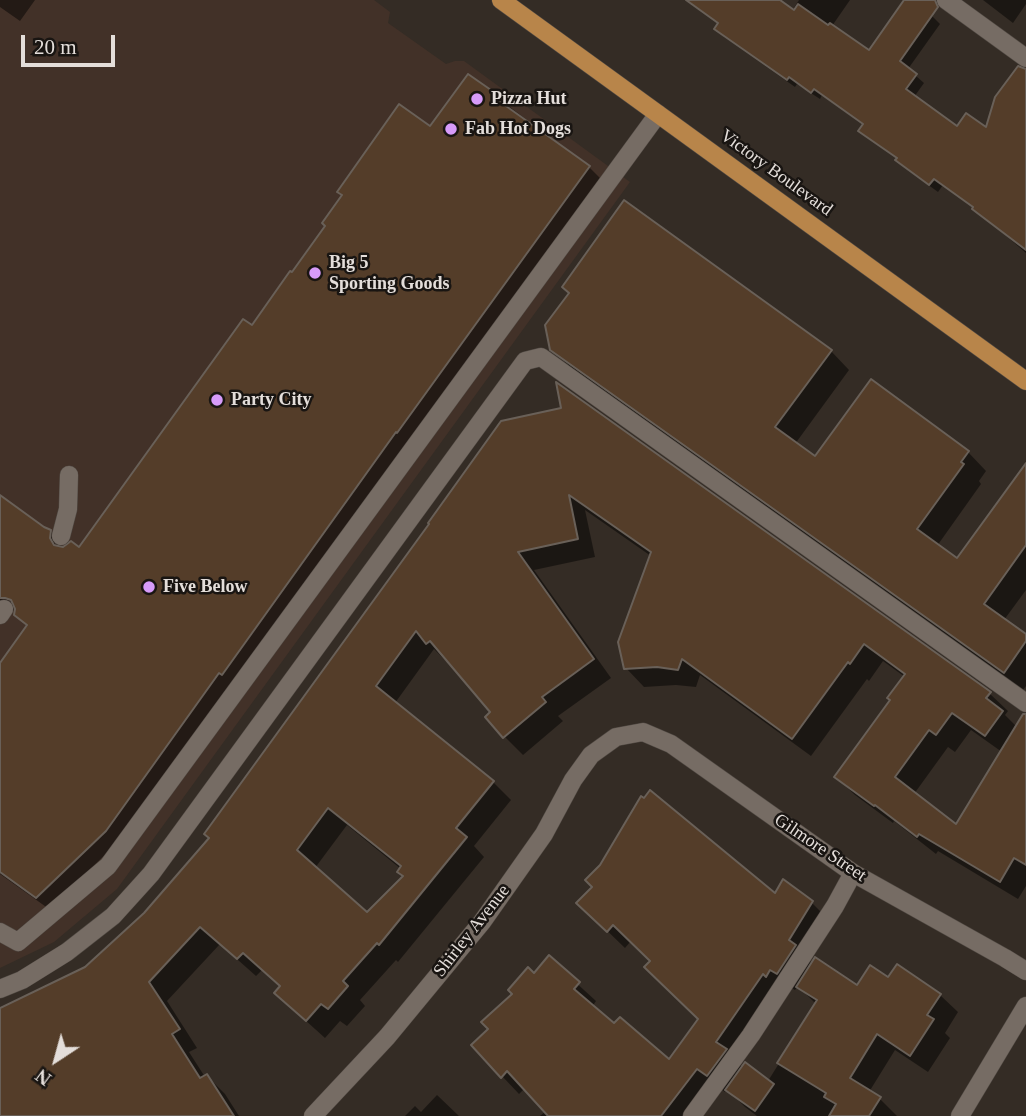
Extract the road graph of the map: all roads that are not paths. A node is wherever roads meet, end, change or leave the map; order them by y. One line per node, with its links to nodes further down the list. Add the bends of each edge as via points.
1 (501, 0): 4 (main road, Victory Boulevard)
2 (946, 0): 3 (street)
3 (1026, 58)
4 (658, 114): 5 (main road, Victory Boulevard); 11 (street, via 108,866 18,942)
5 (1026, 381)
6 (69, 475): 7 (street)
7 (61, 536)
8 (1026, 703): 13 (street, via 541,357 525,361 151,874 113,916 67,952)
9 (616, 737): 10 (street, Gilmore Street, via 643,732 671,744); 15 (street, Shirley Avenue, via 591,755 544,834 482,922 387,1037)
10 (853, 873): 12 (street, Gilmore Street); 16 (street, via 751,1035)
11 (0, 932)
12 (1026, 971)
13 (0, 989)
14 (1026, 1006): 17 (street)
15 (313, 1116)
16 (692, 1116)
17 (960, 1116)

